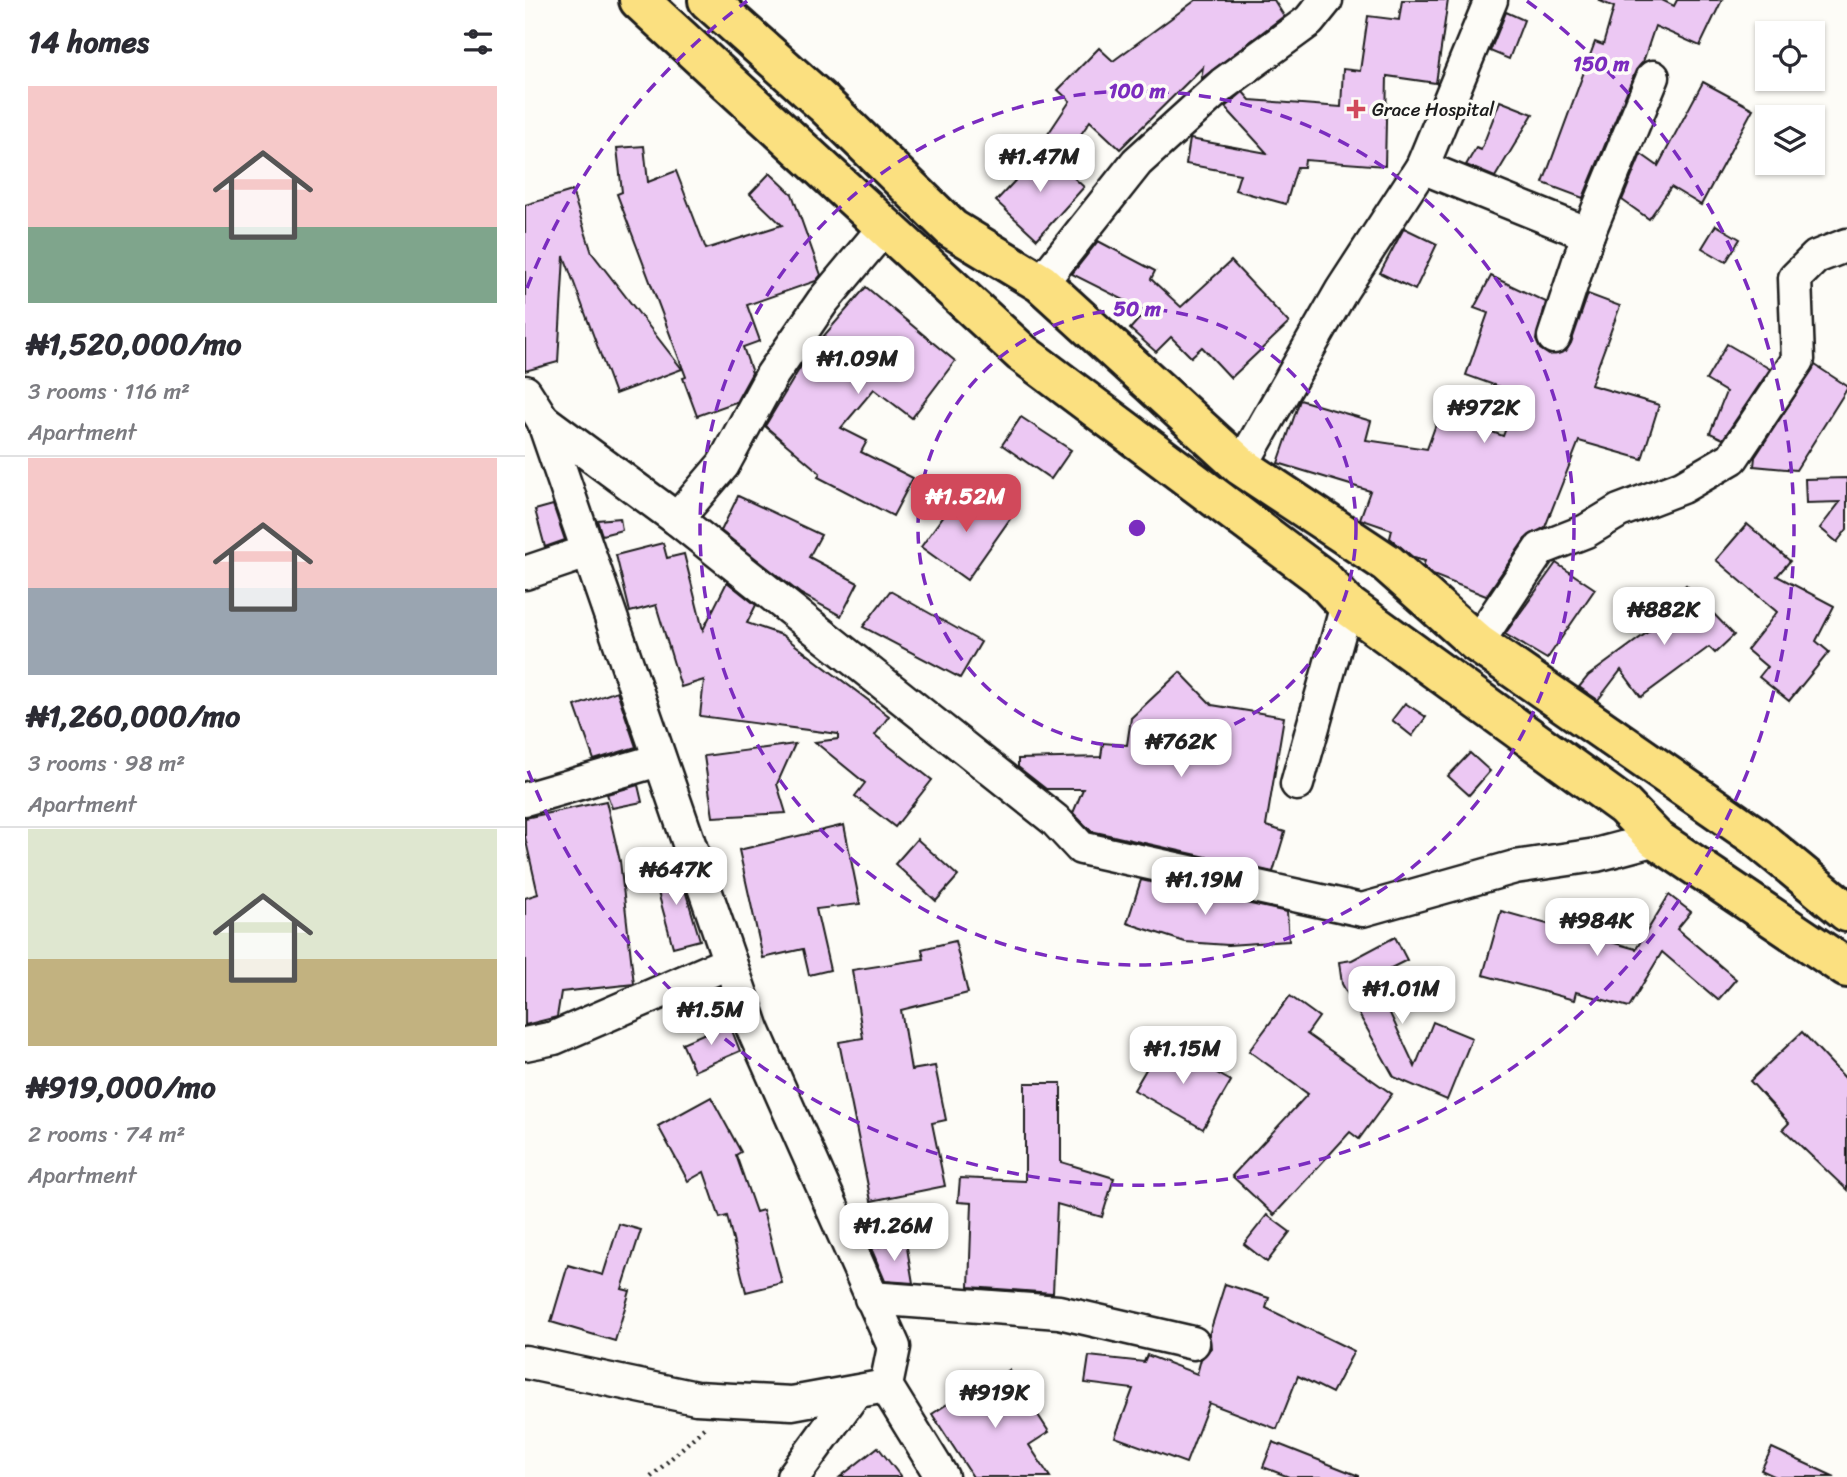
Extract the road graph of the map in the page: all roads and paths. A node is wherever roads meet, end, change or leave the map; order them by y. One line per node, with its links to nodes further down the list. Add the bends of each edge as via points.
1 (639, 0): 7 (main road)
2 (708, 0): 10 (main road, via 824,104 951,229)
3 (1326, 0): 10 (street, via 1309,21 1223,84 1137,162)
4 (1491, 0): 6 (street)
5 (1653, 77): 8 (street)
6 (1422, 167): 8 (street); 14 (street, via 1342,290)
7 (884, 228): 15 (street, via 823,301 772,374 723,465); 18 (main road, via 1023,353 1321,578)
8 (1588, 234): 11 (street)
9 (1847, 245): 19 (street, via 1816,257 1795,278 1798,360 1732,458 1682,487 1540,549)
10 (1041, 283): 14 (main road)
11 (1553, 337)
12 (525, 393): 13 (street)
13 (543, 420): 15 (street); 16 (street)
14 (1241, 466): 19 (main road, via 1387,563)
15 (677, 519): 23 (street, via 1055,820 1081,848 1362,911 1515,867 1597,855)
16 (587, 552): 17 (street); 20 (street)
17 (525, 573)
18 (1347, 605): 21 (street); 23 (main road, via 1623,806)
19 (1477, 643): 24 (main road, via 1755,836)
20 (659, 760): 22 (street); 25 (street)
21 (1297, 784)
22 (525, 799)
23 (1656, 839): 26 (main road)
24 (1847, 912)
25 (730, 962): 27 (street, via 554,1038); 28 (street, via 753,1029)
26 (1847, 968)
27 (525, 1044)
28 (871, 1298): 29 (street, via 1059,1311); 31 (street, via 894,1347)
29 (1193, 1343)
30 (525, 1362): 33 (street, via 696,1398)
31 (886, 1386): 32 (street); 36 (street)
32 (855, 1392): 33 (street, via 792,1402); 35 (street)
33 (735, 1399): 34 (path)
34 (650, 1477)
35 (793, 1477)
36 (942, 1477)

